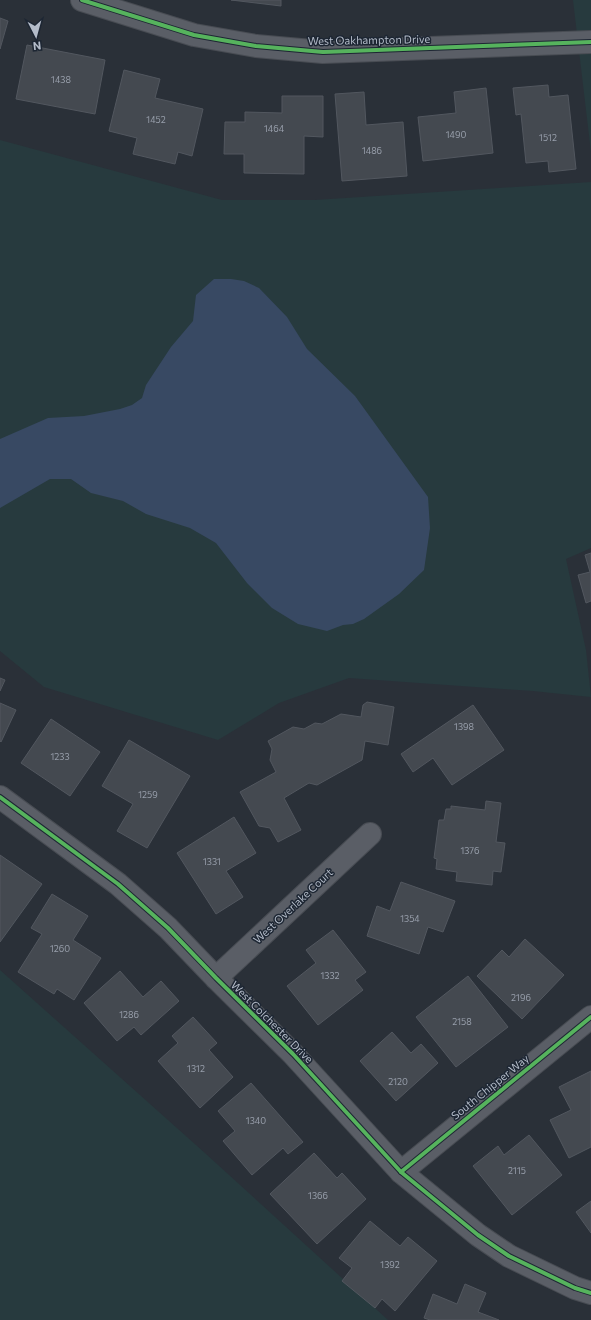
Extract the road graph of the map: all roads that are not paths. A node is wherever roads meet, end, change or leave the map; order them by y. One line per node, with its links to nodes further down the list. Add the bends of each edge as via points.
1 (82, 0): 2 (street, West Oakhampton Drive, via 194,35 256,46 323,52)
2 (591, 42)
3 (0, 797): 5 (street, West Colchester Drive, via 118,884 168,928)
4 (370, 834): 5 (street, West Overlake Court)
5 (216, 978): 7 (street, West Colchester Drive, via 293,1054)
6 (591, 1017): 7 (street, South Chipper Way)
7 (401, 1172): 8 (street, West Colchester Drive, via 478,1235 509,1256 574,1288)
8 (591, 1293)

